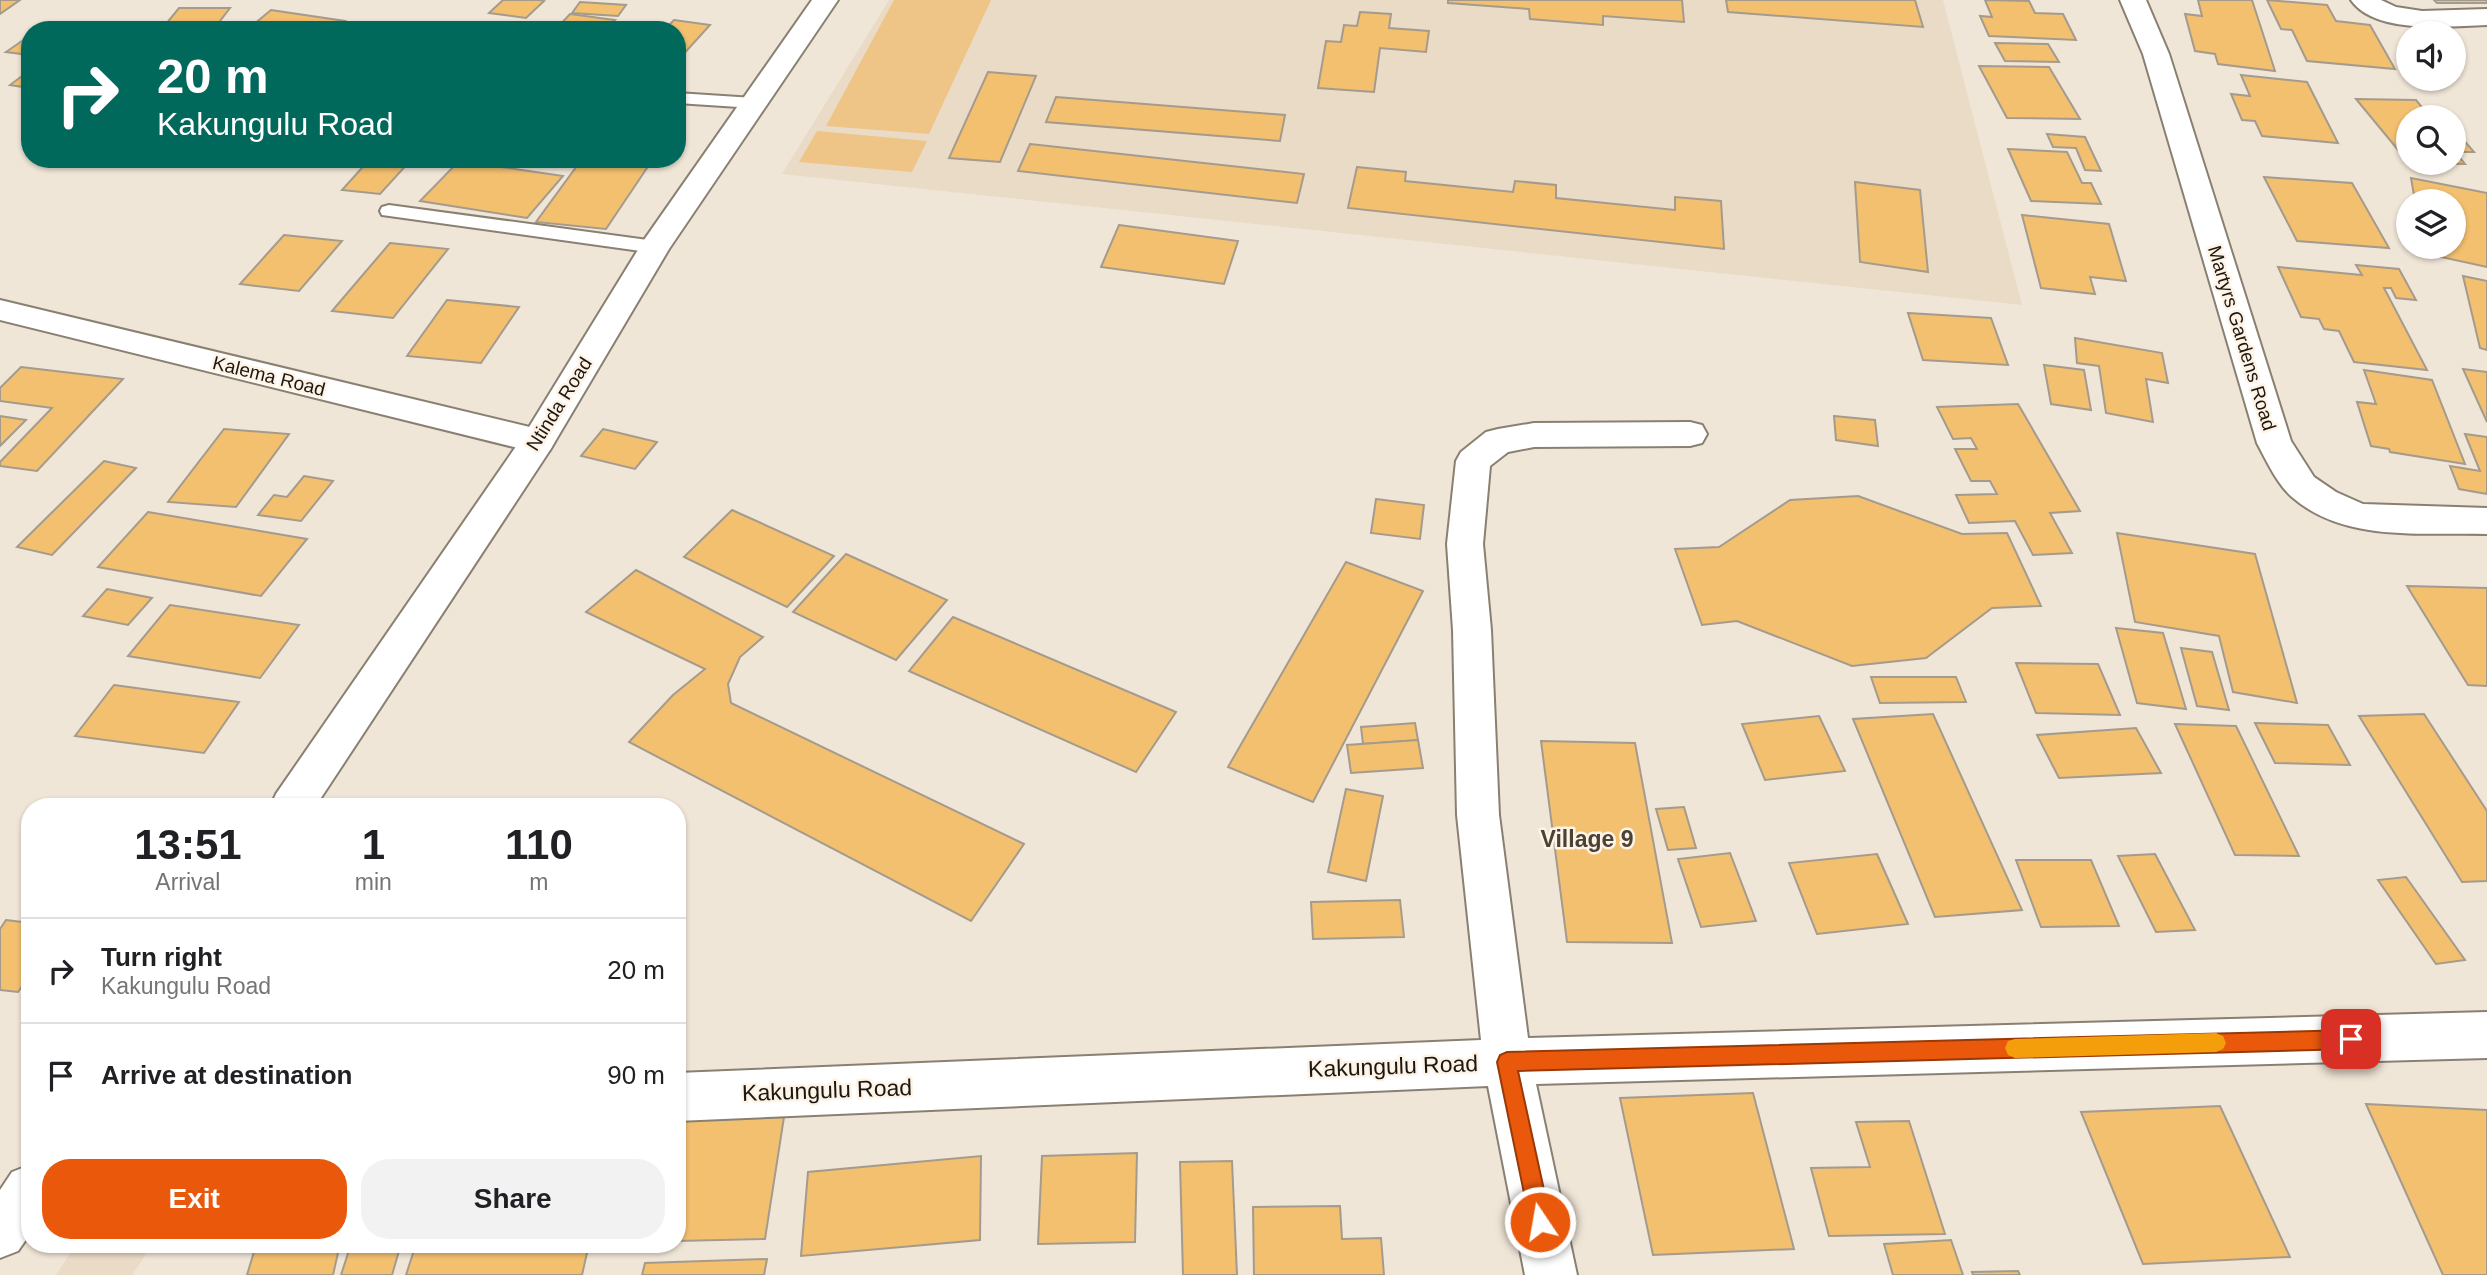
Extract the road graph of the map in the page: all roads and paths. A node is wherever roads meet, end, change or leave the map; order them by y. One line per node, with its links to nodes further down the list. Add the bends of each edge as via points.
1 (825, 0): 6 (street, Ntinda Road)
2 (2133, 0): 12 (street, Martyrs Gardens Road, via 2156,54 2274,443 2302,486 2359,517)
3 (2364, 0): 4 (street, via 2383,13 2402,17)
4 (2487, 17)
5 (686, 99): 6 (lane)
6 (754, 103): 8 (street, Ntinda Road)
7 (389, 211): 8 (lane)
8 (655, 247): 11 (street, Ntinda Road)
9 (0, 310): 11 (street, Kalema Road)
10 (1690, 434): 15 (street, via 1534,435 1498,441 1473,461 1465,544 1478,815)
11 (538, 441): 13 (street, Ntinda Road)
12 (2487, 521)
13 (296, 798)
14 (2487, 1035): 15 (street, Kakungulu Road)
15 (1507, 1062): 16 (street, Kakungulu Road); 19 (street)
16 (686, 1097)
17 (21, 1203): 18 (street)
18 (0, 1233)
19 (1551, 1275)

